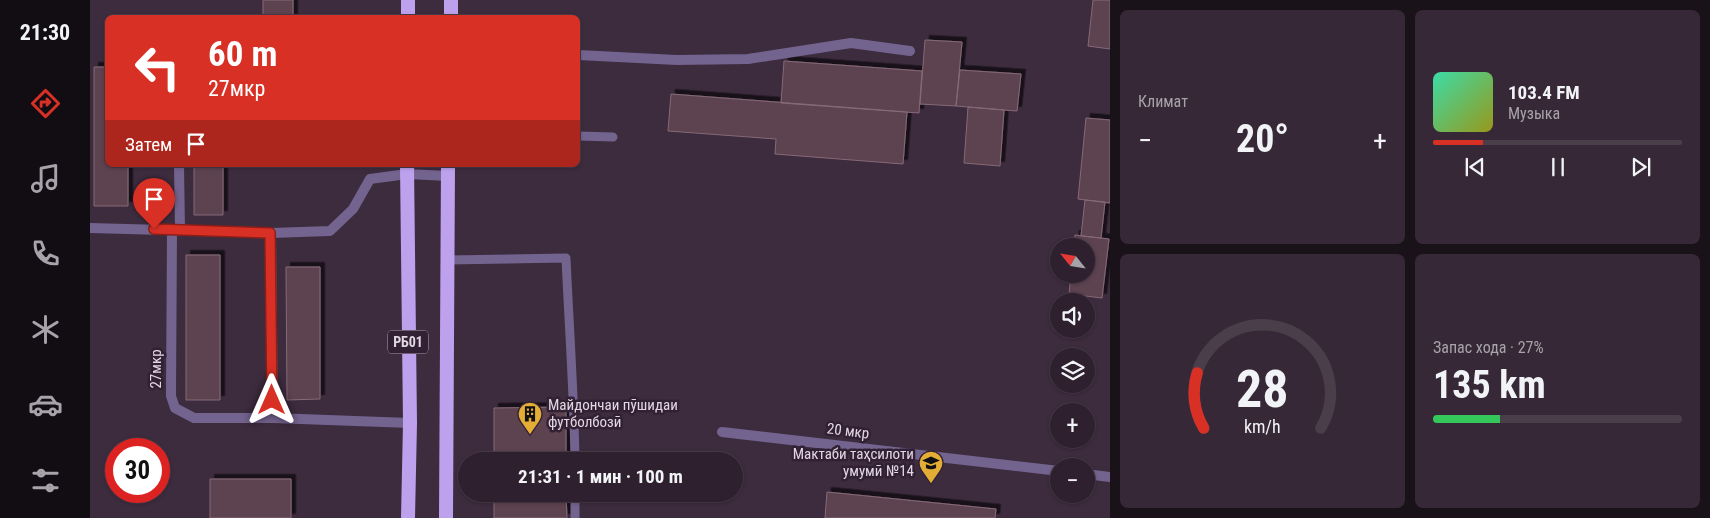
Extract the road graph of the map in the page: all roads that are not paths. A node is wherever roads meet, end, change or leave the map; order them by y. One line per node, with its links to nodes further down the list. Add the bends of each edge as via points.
1 (408, 0): 3 (highway)
2 (451, 0): 4 (highway)
3 (408, 15)
4 (451, 15)
5 (910, 51): 6 (street, via 851,43 748,58 677,60)
6 (580, 55)
7 (580, 136): 8 (lane)
8 (613, 137)
9 (180, 167): 13 (street, 27мкр)
10 (407, 170): 11 (street); 14 (street, via 370,179 353,209 330,231); 17 (highway, РБ01)
11 (448, 170): 15 (highway, РБ01)
12 (90, 228): 13 (street)
13 (176, 230): 14 (street); 16 (street, 27мкр, via 171,396 175,408 194,418)
14 (270, 233): 16 (street)
15 (447, 260): 19 (lane, via 566,258); 25 (highway, РБ01)
16 (273, 418): 17 (street, 27мкр)
17 (410, 423): 24 (highway, РБ01)
18 (722, 432): 20 (street, 20 мкр)
19 (575, 452)
20 (1050, 470)
21 (1095, 475): 22 (street)
22 (1110, 477)
23 (575, 502): 26 (lane)
24 (408, 518)
25 (446, 518)
26 (575, 518)

